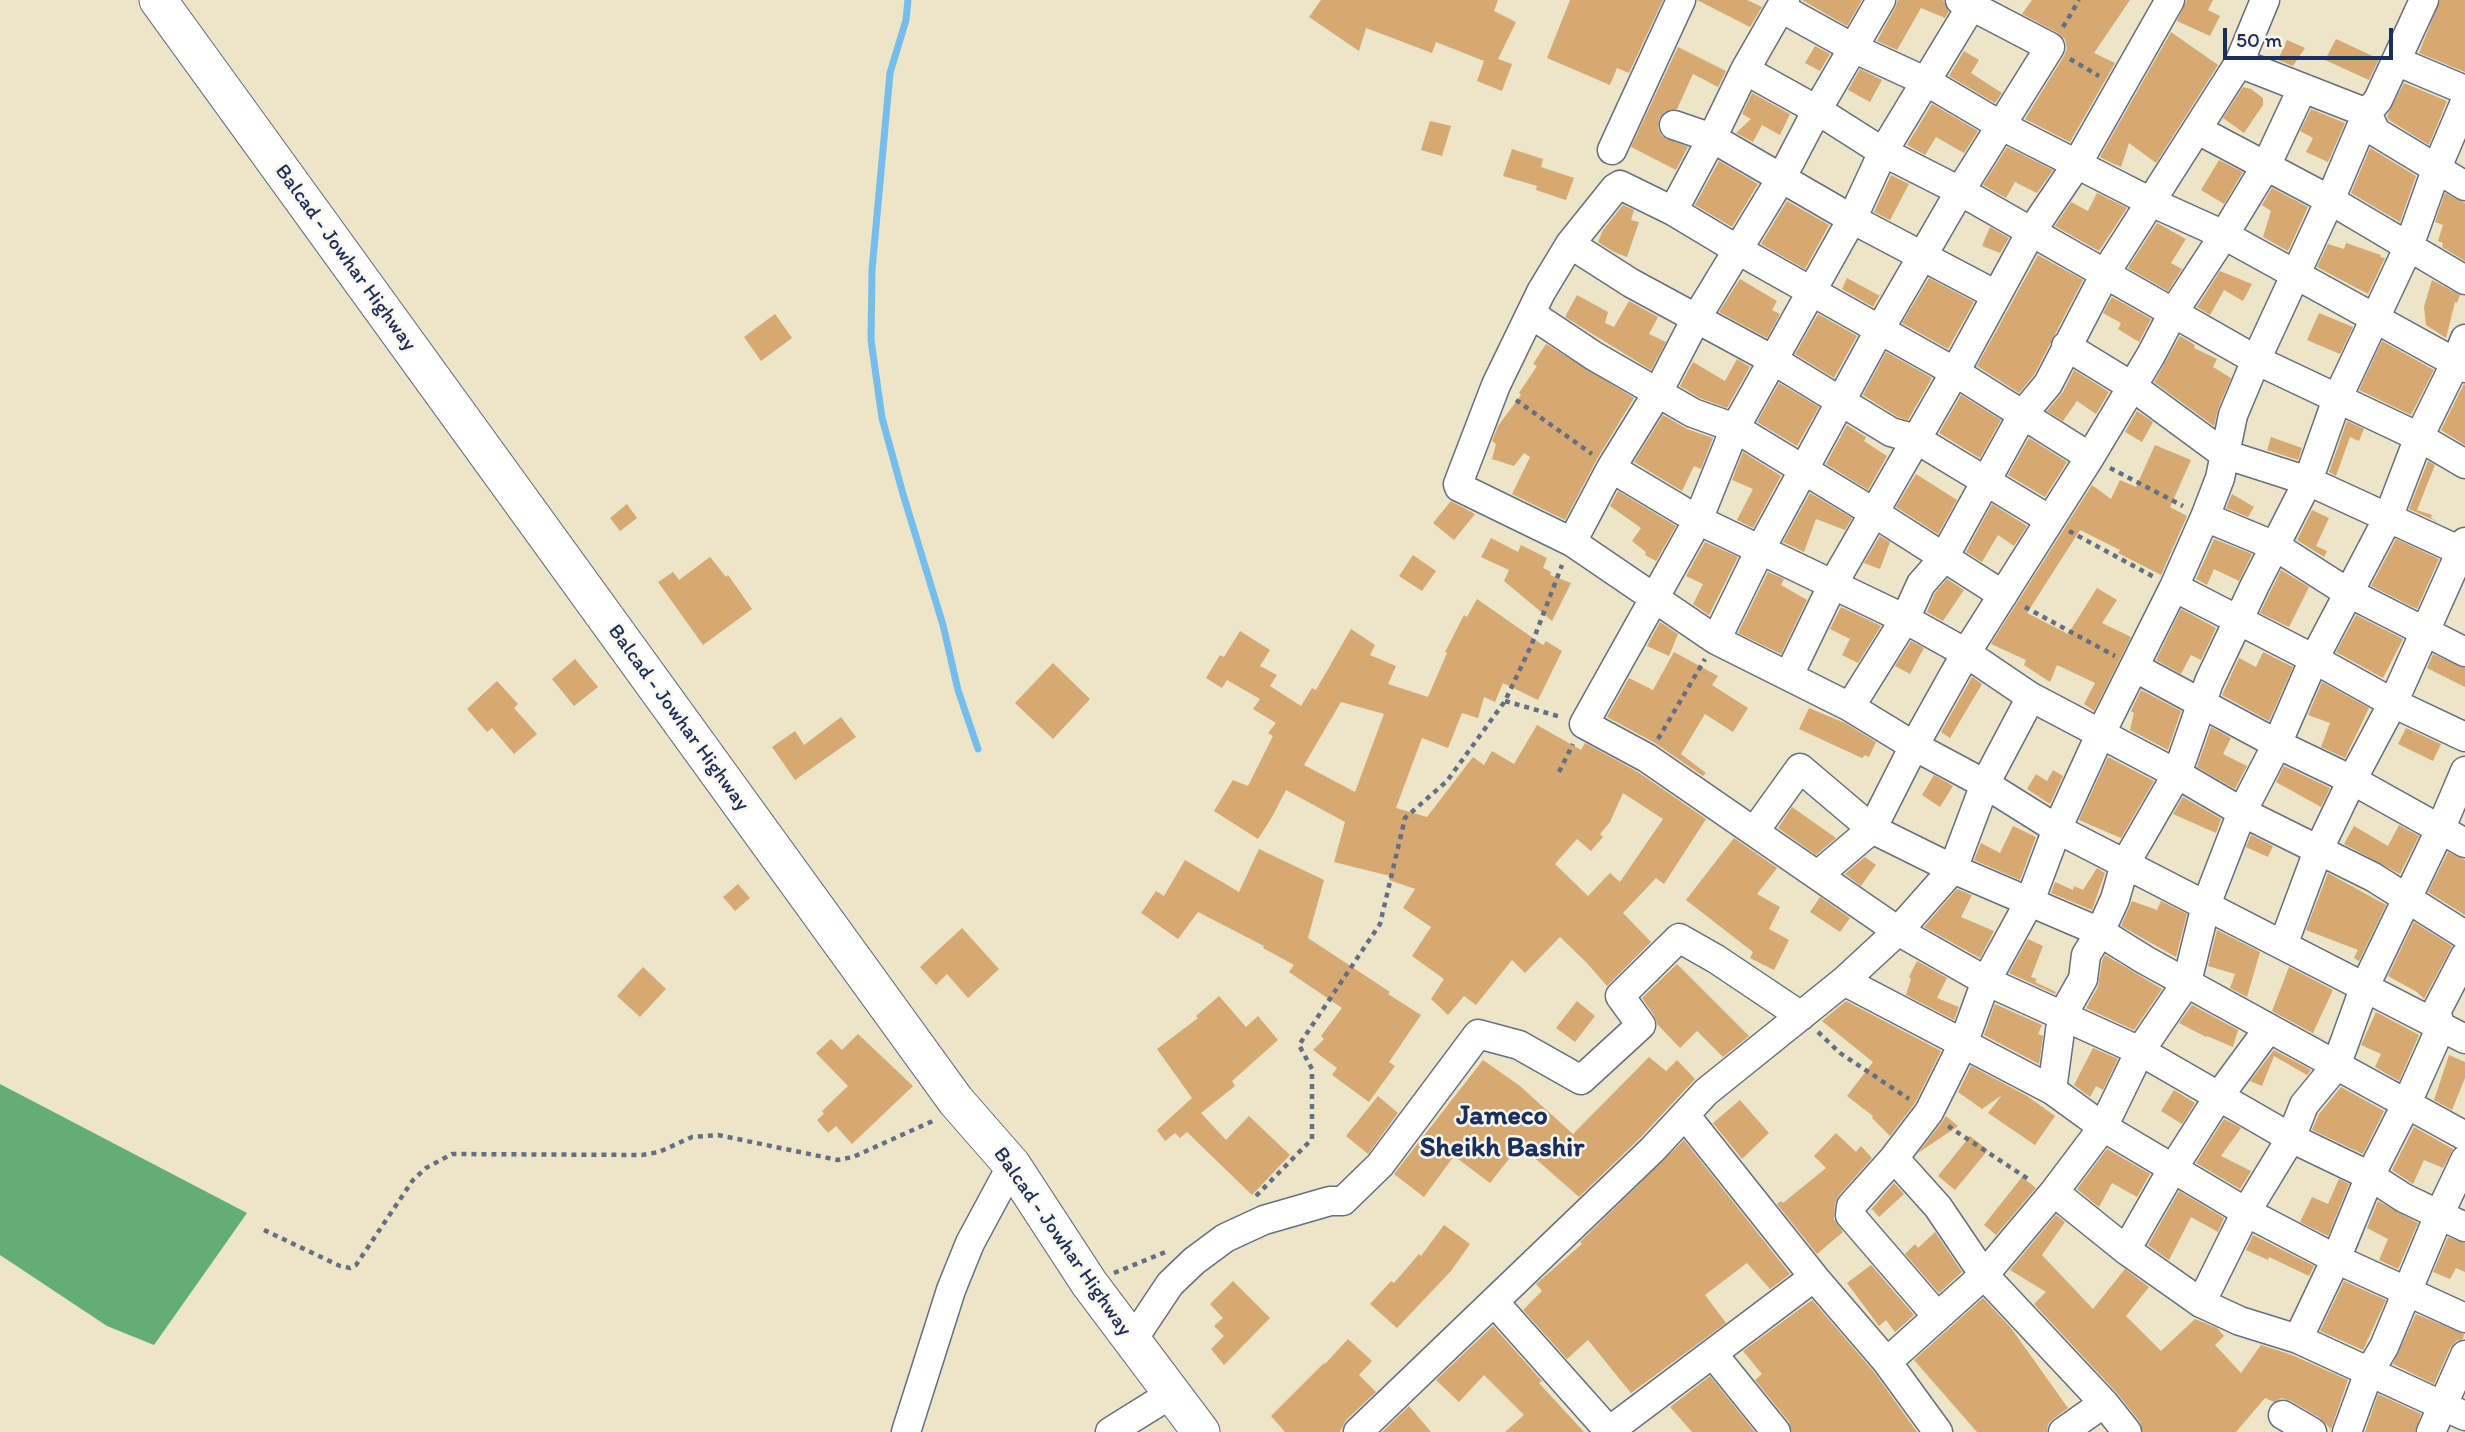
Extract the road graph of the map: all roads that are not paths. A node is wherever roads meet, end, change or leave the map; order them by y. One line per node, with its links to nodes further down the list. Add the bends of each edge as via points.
1 (158, 0): 145 (main road, Balcad - Jowhar Highway, via 961,1108)
2 (1681, 0): 23 (street)
3 (1881, 0): 9 (street)
4 (2170, 0): 25 (street)
5 (2265, 0): 11 (street)
6 (2424, 0): 10 (street)
7 (1969, 2): 13 (street); 20 (street, via 2050,47)
8 (1782, 4): 9 (street); 12 (street)
9 (1853, 48): 13 (street); 17 (street)
10 (2396, 61): 15 (street); 18 (street)
11 (2239, 63): 14 (street); 21 (street)
12 (1745, 70): 17 (street); 22 (street)
13 (1927, 82): 20 (street); 24 (street)
14 (2302, 89): 18 (street); 26 (street)
15 (2465, 90)
16 (2465, 102): 27 (street)
17 (1817, 110): 24 (street); 28 (street)
18 (2367, 113): 27 (street, via 2376,132); 31 (street)
19 (1674, 125): 22 (street)
20 (2000, 125): 25 (street); 30 (street)
21 (2198, 130): 26 (street); 32 (street)
22 (1712, 138): 28 (street); 33 (street)
23 (1612, 150)
24 (1883, 152): 30 (street); 34 (street)
25 (2077, 164): 32 (street); 35 (street)
26 (2266, 166): 31 (street); 36 (street)
27 (2436, 170): 29 (street); 38 (street)
28 (1782, 177): 34 (street); 39 (street)
29 (2465, 186)
30 (1960, 191): 35 (street); 40 (street)
31 (2330, 200): 38 (street); 42 (street)
32 (2151, 202): 36 (street); 41 (street)
33 (1673, 211): 37 (street, via 1620,185); 39 (street)
34 (1852, 219): 40 (street); 44 (street)
35 (2031, 232): 41 (street); 45 (street)
36 (2224, 236): 42 (street); 46 (street)
37 (1570, 244): 47 (street); 48 (street)
38 (2409, 246): 43 (street); 49 (street)
39 (1738, 250): 44 (street); 48 (street)
40 (1923, 257): 45 (street); 50 (street)
41 (2106, 272): 46 (street); 51 (street)
42 (2296, 274): 49 (street); 53 (street)
43 (2465, 280)
44 (1810, 291): 50 (street); 54 (street)
45 (1996, 295): 55 (street)
46 (2173, 313): 53 (street); 56 (street)
47 (1531, 314): 57 (street); 76 (street, via 1496,385 1459,487)
48 (1697, 317): 54 (street); 57 (street)
49 (2375, 317): 52 (street); 58 (street)
50 (1880, 329): 55 (street); 59 (street)
51 (2066, 346): 56 (street); 60 (street, via 2048,384)
52 (2462, 356): 62 (street)
53 (2256, 359): 58 (street); 64 (street, via 2233,415)
54 (1773, 360): 59 (street); 61 (street)
55 (1955, 372): 60 (street); 63 (street)
56 (2133, 387): 64 (street); 65 (street)
57 (1658, 392): 61 (street, via 1693,413); 67 (street)
58 (2337, 399): 62 (street); 70 (street)
59 (1841, 402): 63 (street, via 1891,432); 68 (street)
60 (2023, 414): 65 (street); 69 (street)
61 (1735, 428): 68 (street); 74 (street)
62 (2419, 437): 66 (street); 73 (street)
63 (1916, 439): 69 (street); 71 (street)
64 (2224, 454): 70 (street); 72 (street)
65 (2090, 457): 75 (street)
66 (2465, 464)
67 (1611, 468): 74 (street); 76 (street)
68 (1802, 470): 71 (street); 79 (street)
69 (1986, 480): 75 (street); 80 (street)
70 (2308, 481): 73 (street); 77 (street)
71 (1873, 512): 80 (street); 81 (street)
72 (2205, 517): 77 (street); 82 (street)
73 (2388, 518): 78 (street); 83 (street)
74 (1698, 520): 79 (street); 85 (street)
75 (2050, 520): 84 (street)
76 (1572, 541): 85 (street)
77 (2275, 546): 83 (street); 87 (street)
78 (2464, 549): 88 (street)
79 (1760, 550): 81 (street); 89 (street)
80 (1943, 559): 84 (street); 86 (street, via 1921,584)
81 (1833, 584): 86 (street); 94 (street)
82 (2174, 587): 87 (street); 93 (street)
83 (2347, 592): 88 (street); 92 (street)
84 (2003, 595): 91 (street)
85 (1655, 599): 89 (street); 111 (street, via 1584,724 1647,758)
86 (1905, 619): 91 (street); 98 (street)
87 (2239, 621): 92 (street); 96 (street)
88 (2424, 632): 90 (street); 97 (street)
89 (1716, 640): 94 (street)
90 (2465, 652)
91 (1966, 653): 95 (street); 102 (street)
92 (2314, 659): 97 (street); 101 (street)
93 (2134, 667): 96 (street); 99 (street)
94 (1789, 675): 98 (street)
95 (2031, 697): 99 (street); 106 (street)
96 (2202, 703): 101 (street); 104 (street)
97 (2393, 703): 100 (street); 105 (street)
98 (1850, 707): 102 (street)
99 (2100, 735): 104 (street); 109 (street)
100 (2465, 737)
101 (2277, 744): 105 (street); 107 (street)
102 (1913, 746): 106 (street); 108 (street)
103 (2465, 771): 110 (street)
104 (2177, 774): 107 (street); 114 (street)
105 (2351, 779): 110 (street); 113 (street)
106 (1985, 784): 109 (street); 115 (street)
107 (2242, 812): 113 (street); 119 (street)
108 (1872, 829): 111 (street, via 1800,768); 115 (street); 116 (street)
109 (2057, 829): 114 (street); 118 (street)
110 (2440, 830): 112 (street); 117 (street)
111 (1754, 832): 116 (street)
112 (2465, 843)
113 (2318, 851): 117 (street, via 2373,877); 123 (street)
114 (2124, 864): 119 (street); 121 (street)
115 (1953, 869): 118 (street); 120 (street)
116 (1818, 875): 120 (street)
117 (2407, 900): 122 (street); 128 (street)
118 (2030, 901): 121 (street); 126 (street)
119 (2206, 905): 123 (street); 127 (street)
120 (1898, 931): 125 (street); 126 (street)
121 (2100, 932): 127 (street); 130 (street, via 2086,955 2083,979)
122 (2465, 935)
123 (2283, 945): 128 (street)
124 (2465, 956): 132 (street, via 2436,1012)
125 (1844, 981): 129 (street); 133 (street)
126 (1986, 981): 130 (street); 133 (street)
127 (2187, 982): 131 (street); 134 (street)
128 (2365, 986): 132 (street); 135 (street)
129 (1801, 1016): 139 (street, via 1706,1092); 162 (street, via 1679,938 1620,996 1641,1025 1581,1080 1519,1045 1478,1034 1380,1165 1343,1201 1265,1220 1225,1238 1170,1284)
130 (2062, 1016): 134 (street); 136 (street)
131 (2269, 1028): 135 (street); 137 (street)
132 (2453, 1033): 138 (street)
133 (1963, 1044): 136 (street); 143 (street, via 1929,1112)
134 (2140, 1051): 137 (street); 140 (street)
135 (2336, 1066): 138 (street); 142 (street, via 2304,1105)
136 (2052, 1090): 140 (street)
137 (2218, 1096): 142 (street); 146 (street)
138 (2406, 1105): 141 (street); 147 (street)
139 (1685, 1115): 155 (street); 157 (street)
140 (2103, 1127): 146 (street); 148 (street)
141 (2465, 1136)
142 (2291, 1138): 147 (street); 149 (street)
143 (1894, 1158): 154 (street, via 1938,1207); 159 (street, via 1852,1206 1850,1215)
144 (2465, 1160): 150 (street)
145 (1012, 1165): 162 (main road, Balcad - Jowhar Highway, via 1088,1283); 171 (street, via 970,1243 951,1290)
146 (2172, 1170): 149 (street); 152 (street)
147 (2370, 1176): 150 (street); 153 (street)
148 (2054, 1192): 152 (street); 154 (street)
149 (2246, 1212): 153 (street); 158 (street)
150 (2439, 1215): 151 (street); 156 (street)
151 (2465, 1227)
152 (2126, 1251): 158 (street)
153 (2336, 1259): 156 (street); 161 (street)
154 (1984, 1275): 159 (street); 168 (street)
155 (1814, 1277): 163 (street); 165 (street)
156 (2408, 1291): 160 (street); 166 (street)
157 (1495, 1303): 174 (street); 175 (street)
158 (2201, 1303): 161 (street)
159 (1937, 1316): 165 (street)
160 (2465, 1318)
161 (2298, 1339): 166 (street)
162 (1132, 1341): 167 (main road, Balcad - Jowhar Highway)
163 (1713, 1354): 175 (street); 176 (street)
164 (2465, 1355): 169 (street)
165 (1887, 1362): 177 (street)
166 (2369, 1372): 169 (street); 181 (street)
167 (1171, 1394): 172 (street); 173 (main road, Balcad - Jowhar Highway)
168 (2104, 1403): 178 (street); 179 (street)
169 (2453, 1410): 182 (street)
170 (2283, 1415): 180 (street)
171 (906, 1432)
172 (1110, 1432)
173 (1200, 1432)
174 (1358, 1432)
175 (1608, 1432)
176 (1776, 1432)
177 (1938, 1432)
178 (2063, 1432)
179 (2127, 1432)
180 (2312, 1432)
181 (2347, 1432)
182 (2431, 1432)

